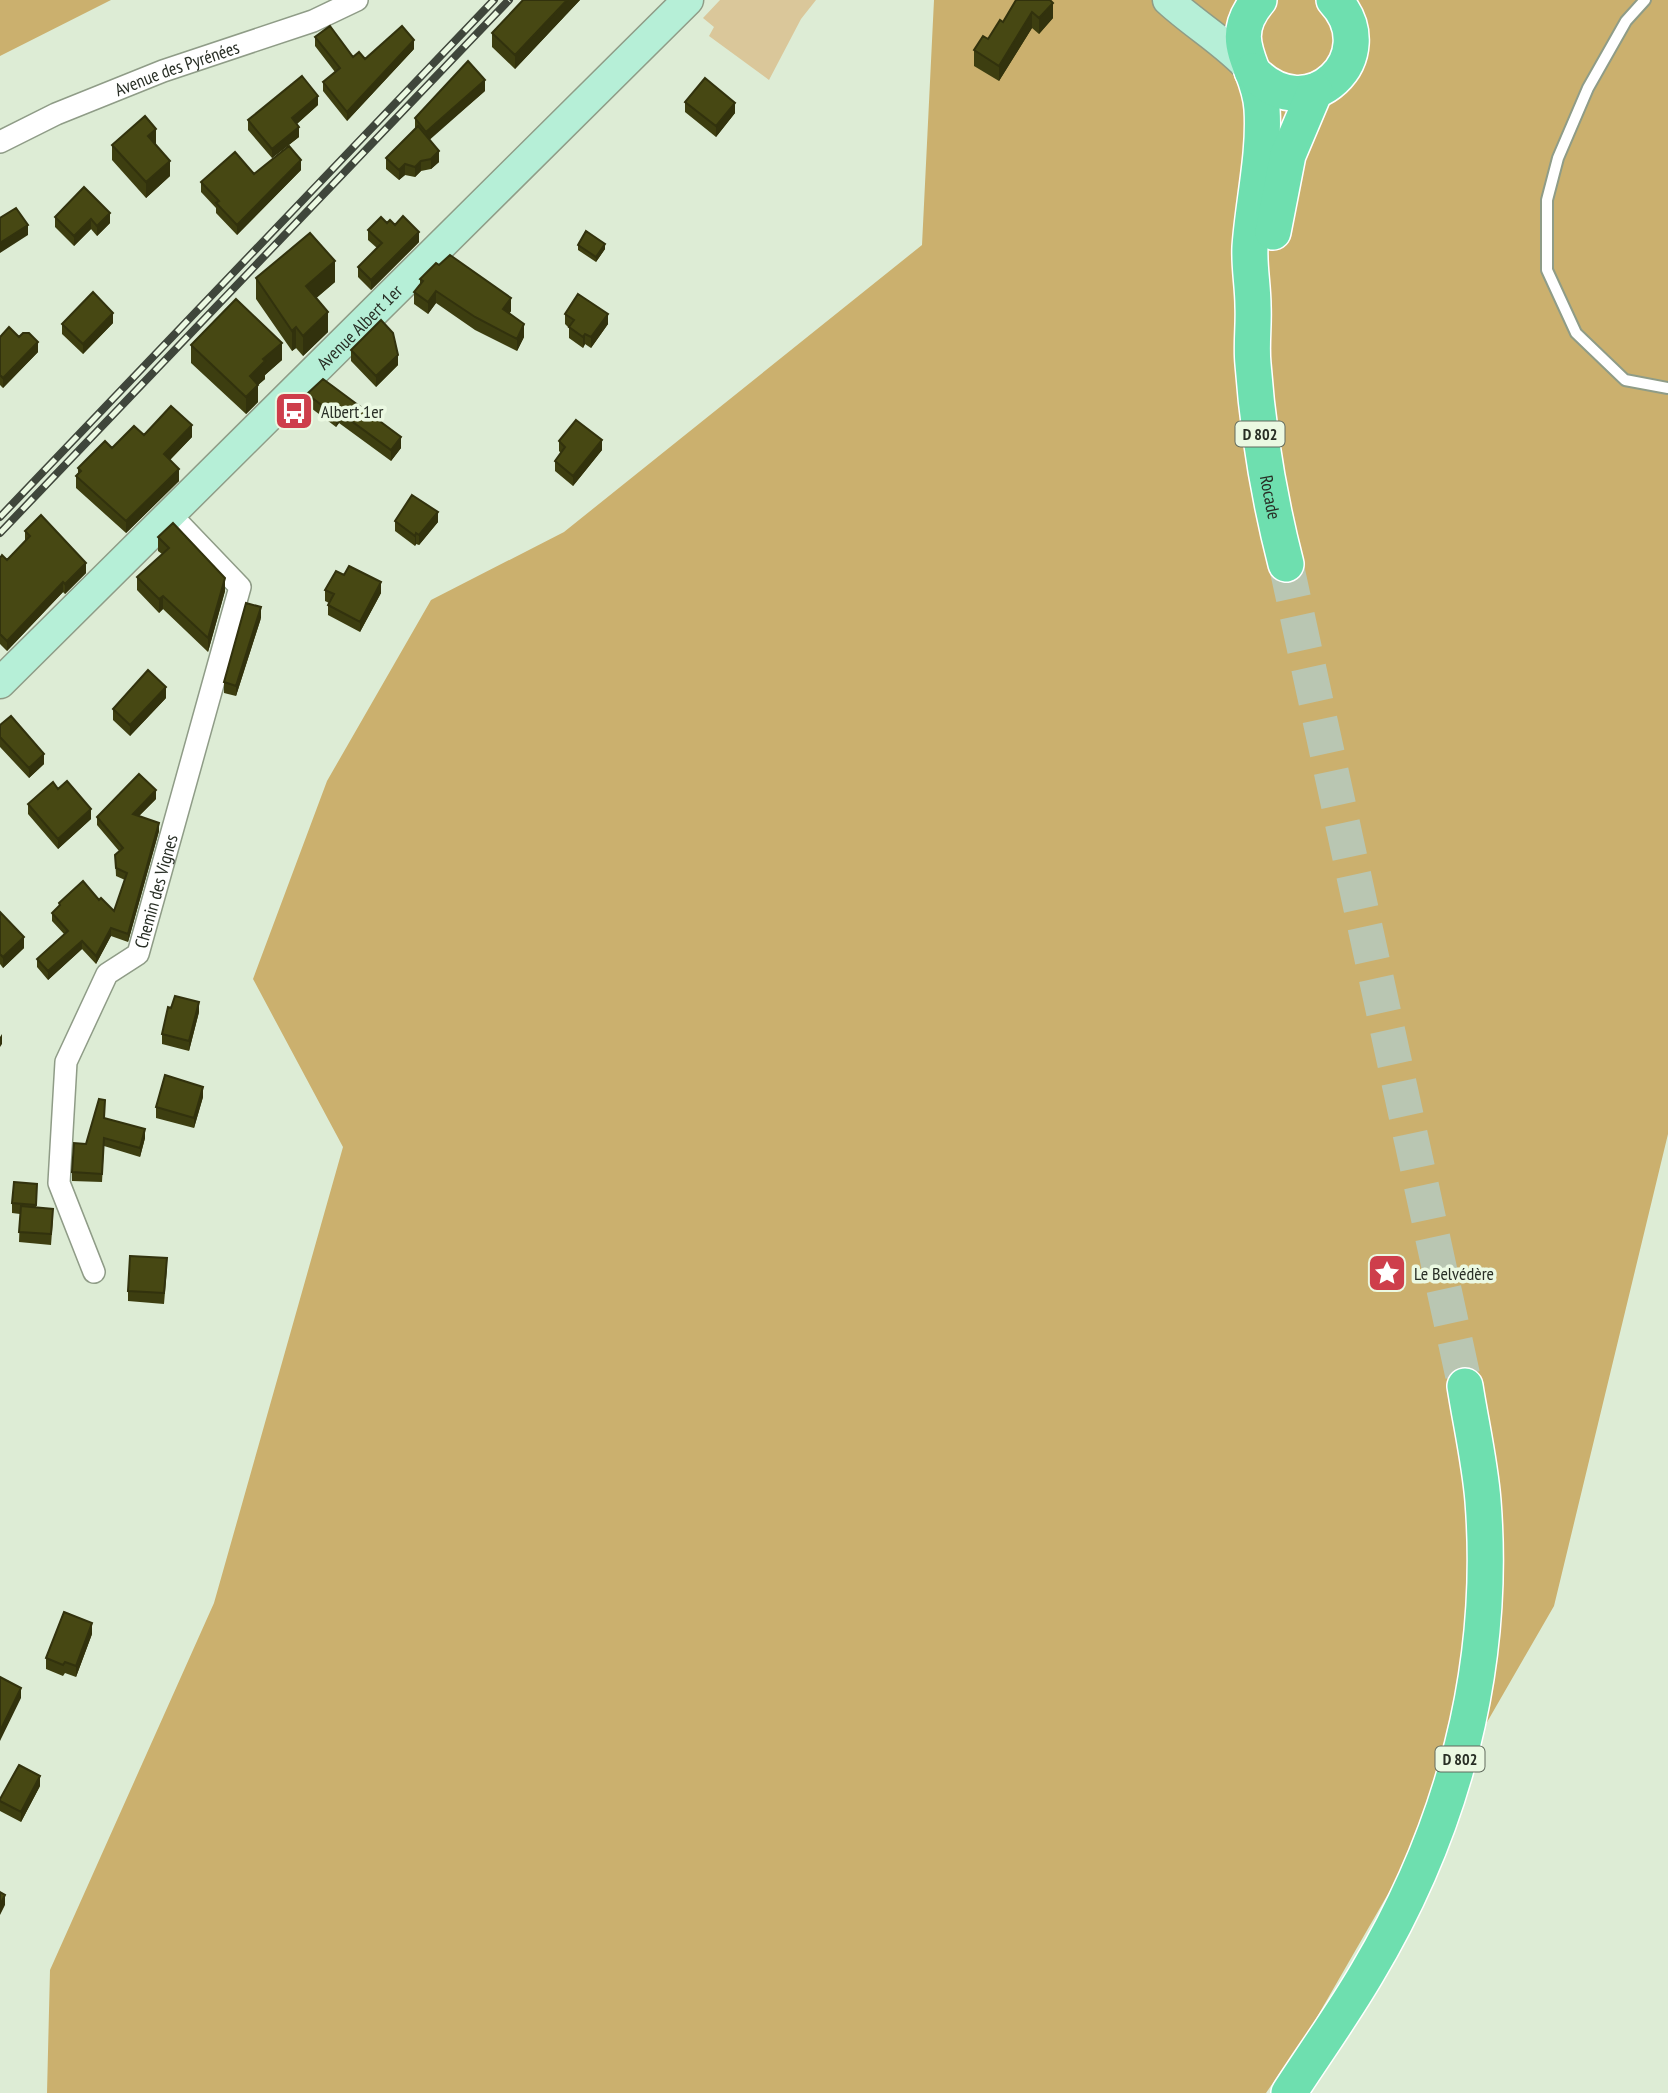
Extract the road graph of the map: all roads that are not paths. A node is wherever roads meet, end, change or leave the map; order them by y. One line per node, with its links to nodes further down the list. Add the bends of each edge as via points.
1 (357, 0): 9 (street, Avenue des Pyrénées, via 313,21 163,71)
2 (688, 0): 12 (main road, Avenue Albert 1er)
3 (1168, 0): 7 (main road)
4 (1259, 0): 7 (main road, via 1244,24 1242,40)
5 (1645, 0): 11 (lane, via 1626,21 1588,88 1558,158 1547,200 1547,270 1576,333 1625,380)
6 (1339, 3): 8 (main road, via 1349,23 1349,56 1341,71)
7 (1252, 71): 8 (main road, via 1279,92); 10 (main road, D 802, via 1262,118 1250,248)
8 (1315, 91): 10 (main road, D 802, via 1288,155 1270,251)
9 (0, 142)
10 (1253, 303): 13 (main road, Rocade / D 802, via 1252,362 1262,454)
11 (1668, 388)
12 (171, 515): 14 (main road, Avenue Albert 1er); 15 (street, Chemin des Vignes, via 240,587 138,954 107,974 66,1062 60,1183)
13 (1286, 564)
14 (0, 683)
15 (94, 1272)
16 (1465, 1386): 17 (main road, D 802, via 1483,1500 1485,1572 1469,1722 1454,1781 1399,1912 1367,1972)
17 (1289, 2093)

